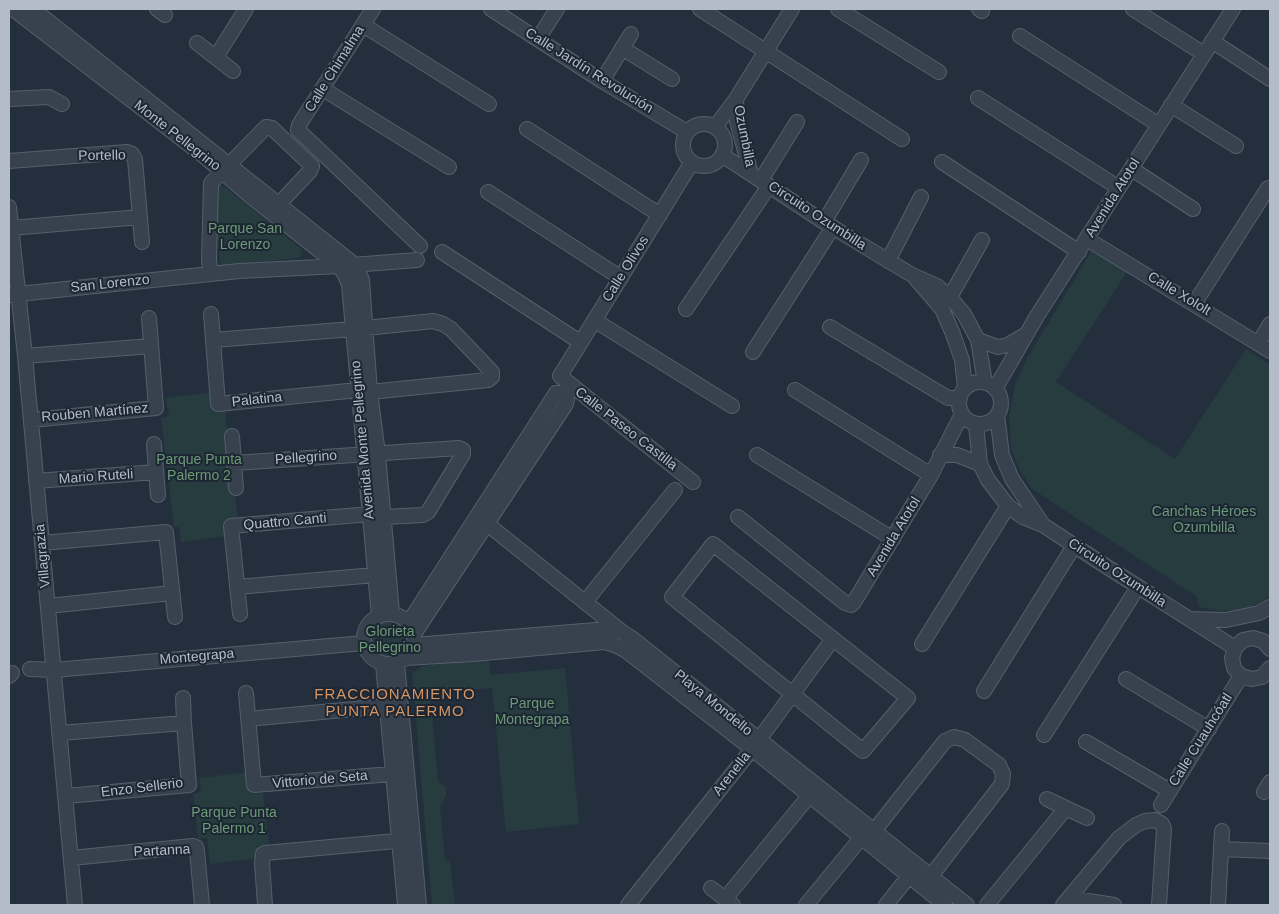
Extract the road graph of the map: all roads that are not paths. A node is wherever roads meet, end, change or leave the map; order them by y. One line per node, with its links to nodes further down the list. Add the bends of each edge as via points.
1 (13, 9): 47 (street, Monte Pellegrino)
2 (33, 9): 47 (street, Monte Pellegrino)
3 (246, 9): 21 (street)
4 (373, 9): 12 (street, Calle Chimalma)
5 (491, 9): 15 (street, Calle Jardín Revolución)
6 (557, 9): 15 (street)
7 (700, 9): 19 (street)
8 (792, 9): 19 (street)
9 (838, 9): 23 (street)
10 (1133, 9): 20 (street)
11 (1233, 9): 16 (street, Avenida Atotol)
12 (363, 25): 27 (street, Calle Chimalma); 32 (street)
13 (631, 34): 18 (street)
14 (1020, 36): 35 (street)
15 (538, 39): 26 (street, Calle Jardín Revolución)
16 (1212, 41): 20 (street, Avenida Atotol); 25 (street)
17 (197, 43): 21 (street)
18 (622, 48): 24 (street); 26 (street)
19 (765, 51): 30 (street); 39 (street)
20 (1204, 54): 33 (street, Avenida Atotol)
21 (216, 57): 22 (street)
22 (233, 70)
23 (939, 72)
24 (672, 79)
25 (1270, 79)
26 (602, 81): 38 (street, Calle Jardín Revolución)
27 (323, 88): 46 (street); 64 (street, Calle Chimalma, via 298,130)
28 (978, 98): 50 (street)
29 (9, 99): 31 (street, via 49,97)
30 (736, 99): 36 (street); 49 (street, Ozumbilla, via 737,121)
31 (62, 104)
32 (490, 104)
33 (1171, 106): 35 (street, Avenida Atotol); 40 (street)
34 (797, 122): 49 (street)
35 (1159, 125): 48 (street, Avenida Atotol)
36 (715, 127): 38 (street, via 700,124); 41 (street, via 724,140)
37 (527, 130): 57 (street)
38 (687, 132): 44 (street, via 683,142 685,153)
39 (902, 139)
40 (1236, 146)
41 (722, 155): 44 (street, via 714,163 703,166); 49 (street, Circuito Ozumbilla)
42 (861, 160): 59 (street)
43 (9, 161): 58 (street, Portello, via 132,154)
44 (692, 162): 57 (street, Calle Olivos)
45 (942, 162): 66 (street)
46 (449, 167)
47 (226, 168): 54 (street, Monte Pellegrino); 54 (street, via 266,127 272,128 312,166); 70 (street, Monte Pellegrino); 71 (street, via 209,187)
48 (1132, 169): 50 (street, Avenida Atotol); 56 (street)
49 (760, 180): 59 (street, Circuito Ozumbilla); 77 (street)
50 (1119, 188): 61 (street, Avenida Atotol)
51 (1268, 188): 76 (street)
52 (488, 192): 73 (street)
53 (921, 197): 68 (street)
54 (279, 204): 69 (street, Monte Pellegrino)
55 (9, 207): 60 (street, Villagrazia)
56 (1193, 208)
57 (660, 215): 73 (street, Calle Olivos)
58 (140, 216): 60 (street); 63 (street, Portello)
59 (828, 225): 68 (street, Circuito Ozumbilla); 91 (street)
60 (11, 228): 74 (street, Villagrazia)
61 (1087, 239): 66 (street, Avenida Atotol); 76 (street, Calle Xololt)
62 (982, 240): 75 (street)
63 (142, 242)
64 (420, 246)
65 (442, 252): 87 (street)
66 (1079, 252): 84 (street, Avenida Atotol)
67 (417, 260): 69 (street, San Lorenzo)
68 (888, 261): 72 (street, Circuito Ozumbilla)
69 (355, 265): 70 (street, San Lorenzo); 83 (street, Avenida Monte Pellegrino, via 362,280)
70 (339, 266): 71 (street, San Lorenzo); 83 (street, Avenida Monte Pellegrino, via 349,285)
71 (211, 274): 74 (street, San Lorenzo)
72 (912, 275): 75 (street, Circuito Ozumbilla, via 937,286); 97 (street, Circuito Ozumbilla, via 942,309 950,326 962,360)
73 (621, 278): 80 (street, Calle Olivos)
74 (14, 294): 92 (street, Villagrazia)
75 (950, 297): 86 (street, Circuito Ozumbilla)
76 (1194, 304): 88 (street, Calle Xololt)
77 (686, 309)
78 (211, 314): 85 (street, Palatina)
79 (149, 318): 89 (street, Rouben Martínez)
80 (594, 320): 87 (street, Calle Olivos); 98 (street)
81 (1270, 324): 88 (street)
82 (830, 328): 97 (street, via 948,398)
83 (359, 329): 85 (street); 96 (street, Avenida Monte Pellegrino); 96 (street, via 433,321 443,324 452,329 492,372 488,380)
84 (1027, 334): 86 (street, via 998,347); 94 (street, Avenida Atotol)
85 (213, 340): 96 (street, Palatina, via 218,404)
86 (978, 340): 94 (street, Circuito Ozumbilla)
87 (580, 342): 93 (street, Calle Olivos)
88 (1258, 344): 90 (street, Calle Xololt)
89 (151, 346): 92 (street); 101 (street, Rouben Martínez, via 156,408)
90 (1270, 351)
91 (753, 352)
92 (25, 356): 101 (street, Villagrazia)
93 (560, 376): 114 (street, Calle Paseo Castilla)
94 (990, 386): 97 (street, via 974,383); 100 (street, via 1000,397 1001,406)
95 (794, 390): 112 (street)
96 (364, 391): 105 (street, Avenida Monte Pellegrino); 106 (street, Avenida Monte Pellegrino)
97 (962, 393): 99 (street, via 959,406)
98 (732, 406)
99 (962, 414): 102 (street); 108 (street, Avenida Atotol)
100 (997, 414): 102 (street, via 988,422); 123 (street, Circuito Ozumbilla, via 1002,455 1012,479)
101 (31, 420): 113 (street, Villagrazia)
102 (976, 424): 110 (street, Circuito Ozumbilla)
103 (232, 436): 109 (street)
104 (154, 444): 111 (street)
105 (378, 454): 106 (street, Pellegrino); 120 (street, Avenida Monte Pellegrino); 120 (street, Pellegrino, via 463,450 428,512)
106 (363, 455): 109 (street, Pellegrino); 119 (street, Avenida Monte Pellegrino)
107 (757, 455): 124 (street)
108 (940, 455): 110 (street, via 956,455); 112 (street, Avenida Atotol)
109 (234, 463): 115 (street)
110 (980, 464): 118 (street, Circuito Ozumbilla)
111 (156, 472): 113 (street, Mario Ruteli); 117 (street)
112 (931, 475): 124 (street, Avenida Atotol)
113 (36, 481): 125 (street, Villagrazia)
114 (693, 482)
115 (236, 488)
116 (675, 490): 131 (street)
117 (158, 495)
118 (1008, 506): 123 (street, Circuito Ozumbilla, via 1023,517); 144 (street)
119 (370, 514): 127 (street, Avenida Monte Pellegrino); 128 (street, Quattro Canti, via 231,526)
120 (384, 517): 135 (street, Avenida Monte Pellegrino)
121 (738, 517): 124 (street, Avenida Atotol, via 850,605)
122 (482, 520): 122 (street, via 566,404 567,398 562,393 556,393); 131 (street); 139 (street)
123 (1044, 525): 126 (street, Circuito Ozumbilla)
124 (892, 539)
125 (42, 543): 130 (street, via 166,532); 132 (street, Villagrazia)
126 (1074, 546): 129 (street, Circuito Ozumbilla); 152 (street)
127 (375, 575): 128 (street); 135 (street, Avenida Monte Pellegrino)
128 (237, 587): 134 (street, Quattro Canti)
129 (1138, 587): 137 (street, Circuito Ozumbilla); 161 (street)
130 (172, 593): 132 (street); 136 (street)
131 (585, 602): 138 (street)
132 (48, 606): 149 (street, Villagrazia)
133 (1270, 607): 137 (street, via 1259,613 1226,620)
134 (240, 614)
135 (385, 614): 139 (street, via 401,616); 143 (street, via 370,622 364,632)
136 (175, 617)
137 (1190, 619): 145 (street, Circuito Ozumbilla)
138 (622, 632): 142 (street, Playa Mondello, via 608,629); 163 (street, Playa Mondello)
139 (412, 634): 142 (street, Playa Mondello); 146 (street)
140 (833, 639): 154 (street, Arenella); 154 (street, via 908,698 863,751); 154 (street, via 713,544 672,597)
141 (1268, 640): 145 (street, via 1243,640)
142 (531, 642): 146 (street, Playa Mondello, via 473,654); 163 (street, Playa Mondello, via 604,642 615,645)
143 (364, 643): 146 (street, via 370,657 377,662); 149 (street, Montegrapa)
144 (922, 644)
145 (1235, 648): 150 (street, via 1234,668)
146 (395, 662): 156 (street); 175 (street)
147 (30, 669): 149 (street, Montegrapa)
148 (1270, 669): 150 (street, via 1262,677)
149 (54, 670): 160 (street, Villagrazia)
150 (1241, 676): 159 (street, Calle Cuauhcóatl)
151 (1126, 679): 159 (street)
152 (984, 691)
153 (246, 693): 157 (street, Vittorio de Seta)
154 (791, 694): 163 (street, Arenella)
155 (184, 698): 158 (street, Enzo Sellerio)
156 (386, 706): 157 (street); 164 (street)
157 (248, 719): 164 (street, Vittorio de Seta, via 254,785)
158 (184, 723): 160 (street); 166 (street, Enzo Sellerio, via 189,786)
159 (1209, 729): 165 (street, Calle Cuauhcóatl)
160 (60, 733): 166 (street, Villagrazia)
161 (1044, 735)
162 (1086, 742): 165 (street)
163 (755, 744): 167 (street, Playa Mondello); 172 (street, Playa Mondello); 189 (street, Arenella)
164 (392, 774): 175 (street)
165 (1170, 791): 169 (street, Calle Cuauhcóatl)
166 (66, 796): 178 (street, Villagrazia)
167 (809, 796): 174 (street, Playa Mondello); 182 (street)
168 (1047, 800): 170 (street)
169 (1161, 805)
170 (1066, 808): 171 (street); 194 (street)
171 (1088, 818)
172 (874, 831): 180 (street, Playa Mondello); 180 (street, via 945,741 954,737 965,740 999,765 1004,774 1002,784)
173 (1222, 831): 176 (street)
174 (861, 838): 179 (street, Playa Mondello); 190 (street)
175 (406, 840): 186 (street, via 262,854); 187 (street); 188 (street)
176 (1221, 849): 177 (street); 197 (street)
177 (1270, 851)
178 (71, 858): 184 (street, Villagrazia); 185 (street, Partanna, via 193,846 197,851)
179 (909, 876): 191 (street); 192 (street, Playa Mondello)
180 (930, 876): 193 (street, Playa Mondello)
181 (711, 888): 182 (street)
182 (729, 902)
183 (1066, 902): 195 (street); 196 (street, via 1119,838 1136,825 1155,820 1164,829)
184 (74, 905)
185 (202, 905)
186 (265, 905)
187 (405, 905)
188 (419, 905)
189 (628, 905)
190 (806, 905)
191 (886, 905)
192 (944, 905)
193 (967, 905)
194 (987, 905)
195 (1114, 905)
196 (1159, 905)
197 (1218, 905)

